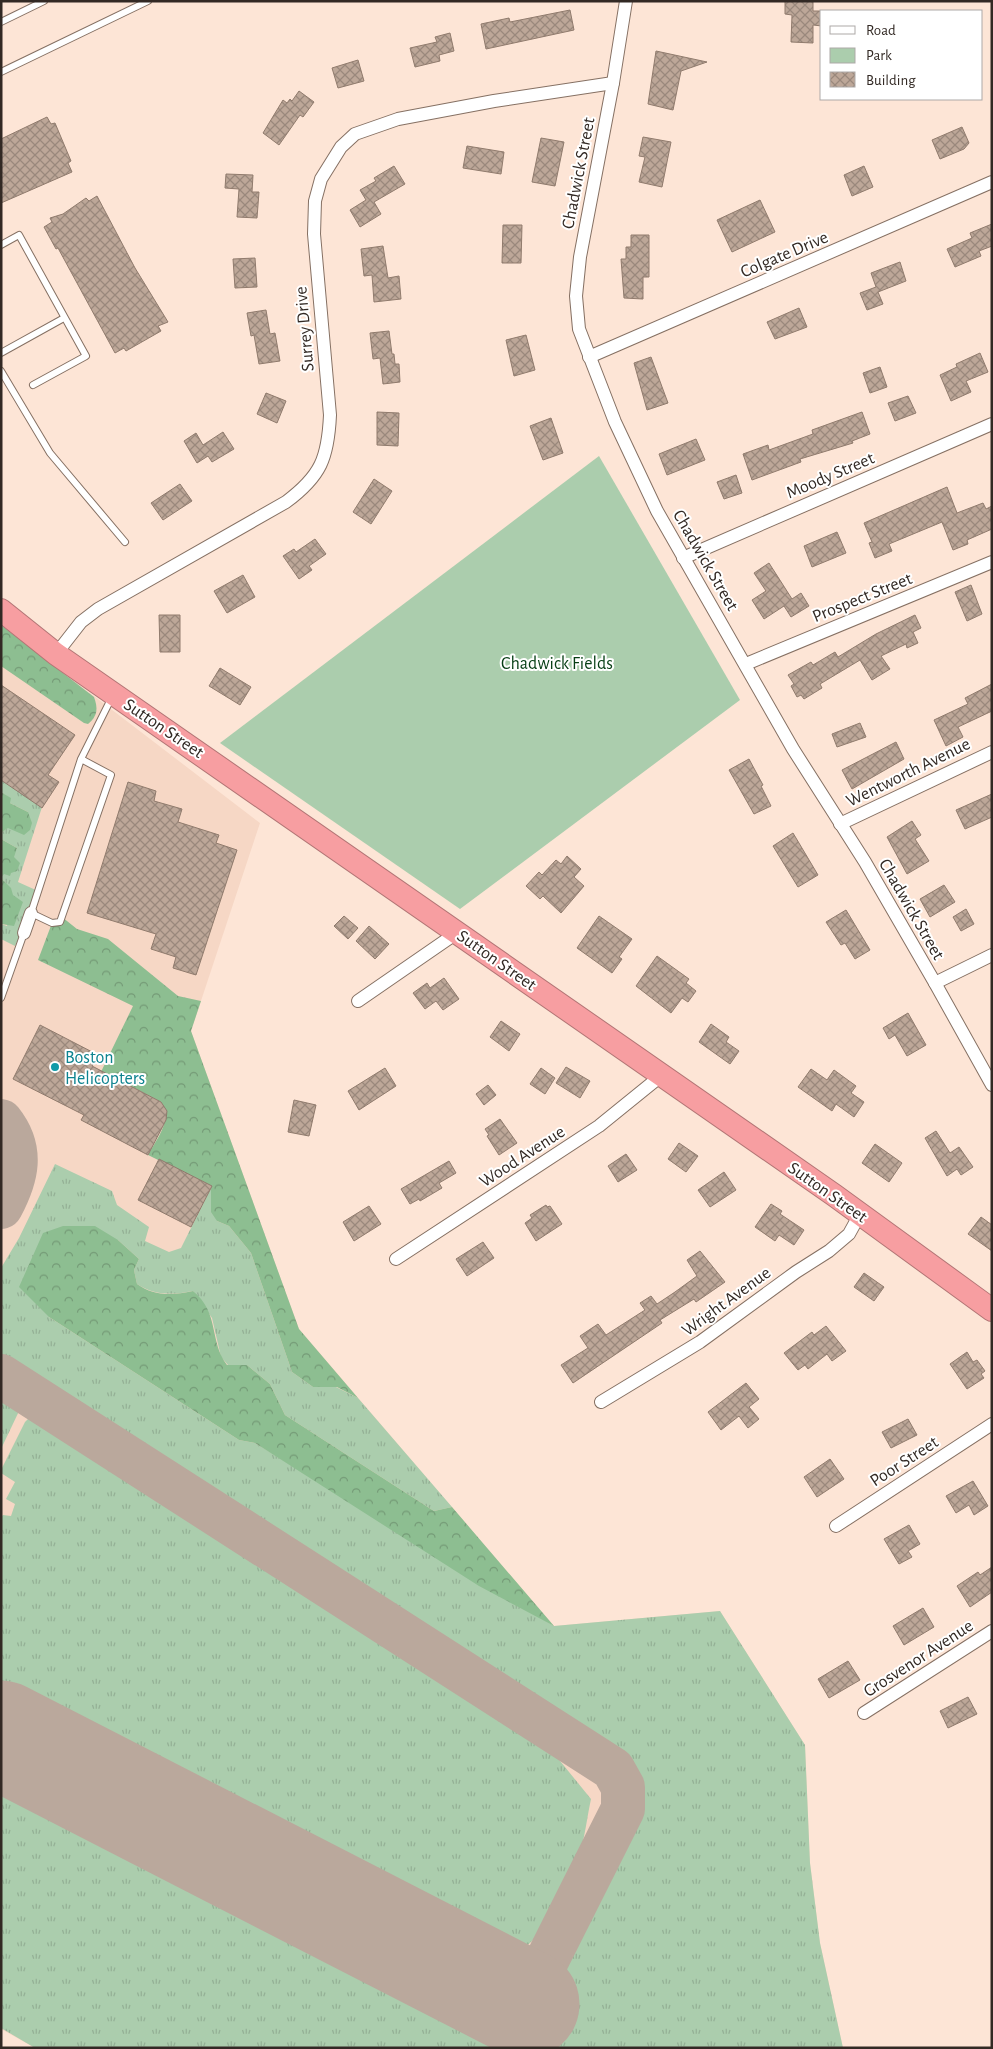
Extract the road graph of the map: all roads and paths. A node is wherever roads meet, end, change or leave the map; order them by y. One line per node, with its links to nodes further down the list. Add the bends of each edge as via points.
1 (44, 1): 4 (lane)
2 (148, 1): 5 (lane)
3 (626, 1): 6 (street, Chadwick Street)
4 (1, 22)
5 (1, 72)
6 (613, 83): 11 (street, Chadwick Street, via 576,296 579,329); 19 (street, Surrey Drive, via 398,119 355,134 341,147 321,179 315,201 314,234 330,415 328,441 318,472 307,486 286,502 98,609 81,622)
7 (992, 182): 11 (street, Colgate Drive)
8 (1, 245): 9 (lane, via 19,235)
9 (64, 318): 10 (lane); 13 (lane, via 86,356)
10 (1, 353)
11 (589, 357): 16 (street, Chadwick Street, via 638,473)
12 (1, 371): 15 (lane, via 50,452)
13 (33, 385)
14 (992, 424): 16 (street, Moody Street)
15 (125, 542)
16 (683, 558): 20 (street, Chadwick Street)
17 (992, 562): 20 (street, Prospect Street)
18 (1, 610): 19 (highway, Sutton Street)
19 (56, 654): 21 (highway, Sutton Street)
20 (746, 664): 24 (street, Chadwick Street, via 784,734)
21 (114, 694): 23 (lane); 26 (highway, Sutton Street)
22 (992, 752): 24 (street, Wentworth Avenue)
23 (82, 759): 25 (lane); 25 (lane, via 111,775 60,922 52,923)
24 (840, 824): 29 (street, Chadwick Street)
25 (30, 913): 27 (street)
26 (458, 932): 31 (street); 32 (highway, Sutton Street)
27 (24, 933): 30 (lane)
28 (992, 955): 29 (street)
29 (935, 983): 33 (street, Chadwick Street)
30 (1, 998)
31 (358, 1000)
32 (662, 1075): 34 (highway, Sutton Street); 35 (street, Wood Avenue, via 599,1126)
33 (992, 1085)
34 (860, 1214): 36 (highway, Sutton Street); 37 (street, Wright Avenue, via 849,1234 829,1251 700,1342)
35 (396, 1259)
36 (992, 1310)
37 (601, 1402)
38 (992, 1424): 39 (street, Poor Street)
39 (836, 1526)
40 (992, 1631): 41 (street, Grosvenor Avenue)
41 (864, 1713)

